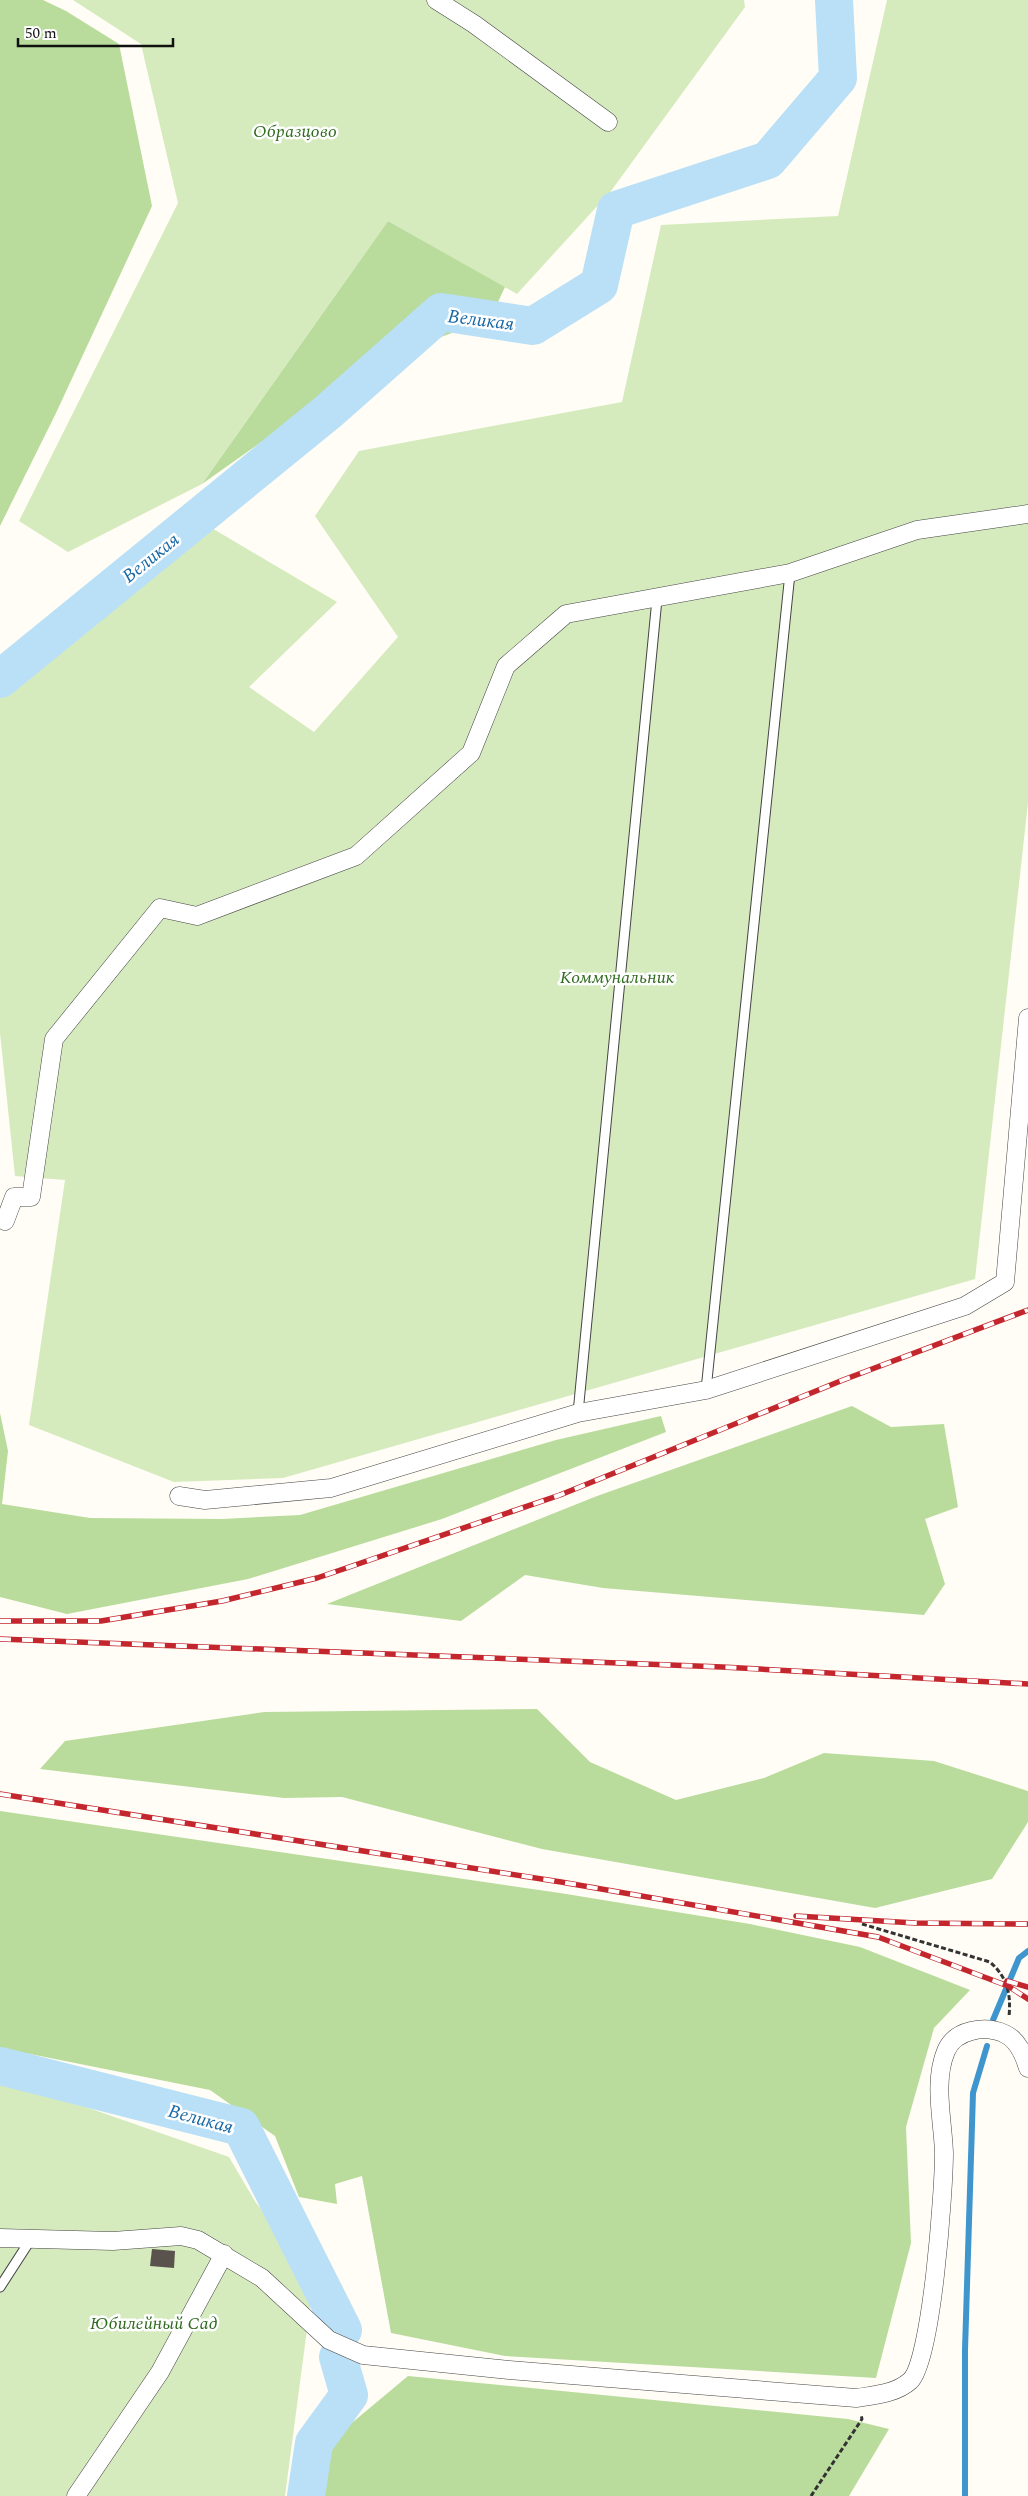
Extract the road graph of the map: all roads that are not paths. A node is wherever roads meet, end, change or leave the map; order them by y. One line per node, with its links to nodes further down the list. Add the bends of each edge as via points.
1 (436, 0): 2 (street)
2 (608, 122)
3 (1028, 514): 4 (street, via 917,530)
4 (790, 573): 5 (street); 8 (lane)
5 (657, 599): 7 (street, via 566,614 506,666 471,753 356,856 197,916 160,908 54,1039 32,1197 14,1197); 9 (lane)
6 (1028, 1018): 8 (street, via 1005,1282 965,1306)
7 (5, 1221)
8 (706, 1390): 9 (street)
9 (578, 1413): 10 (street, via 332,1488 205,1500)
10 (179, 1496)
11 (1028, 2068): 14 (street, via 1017,2044 1006,2034 980,2030 961,2033 946,2050 940,2078 944,2153 941,2223 922,2358 911,2380 889,2393 856,2398 363,2355 329,2340 262,2278)
12 (0, 2238): 13 (street)
13 (31, 2238): 14 (street, via 113,2241 181,2236 198,2240); 15 (lane)
14 (224, 2254): 16 (street, via 160,2372)
15 (0, 2287)
16 (76, 2496)

